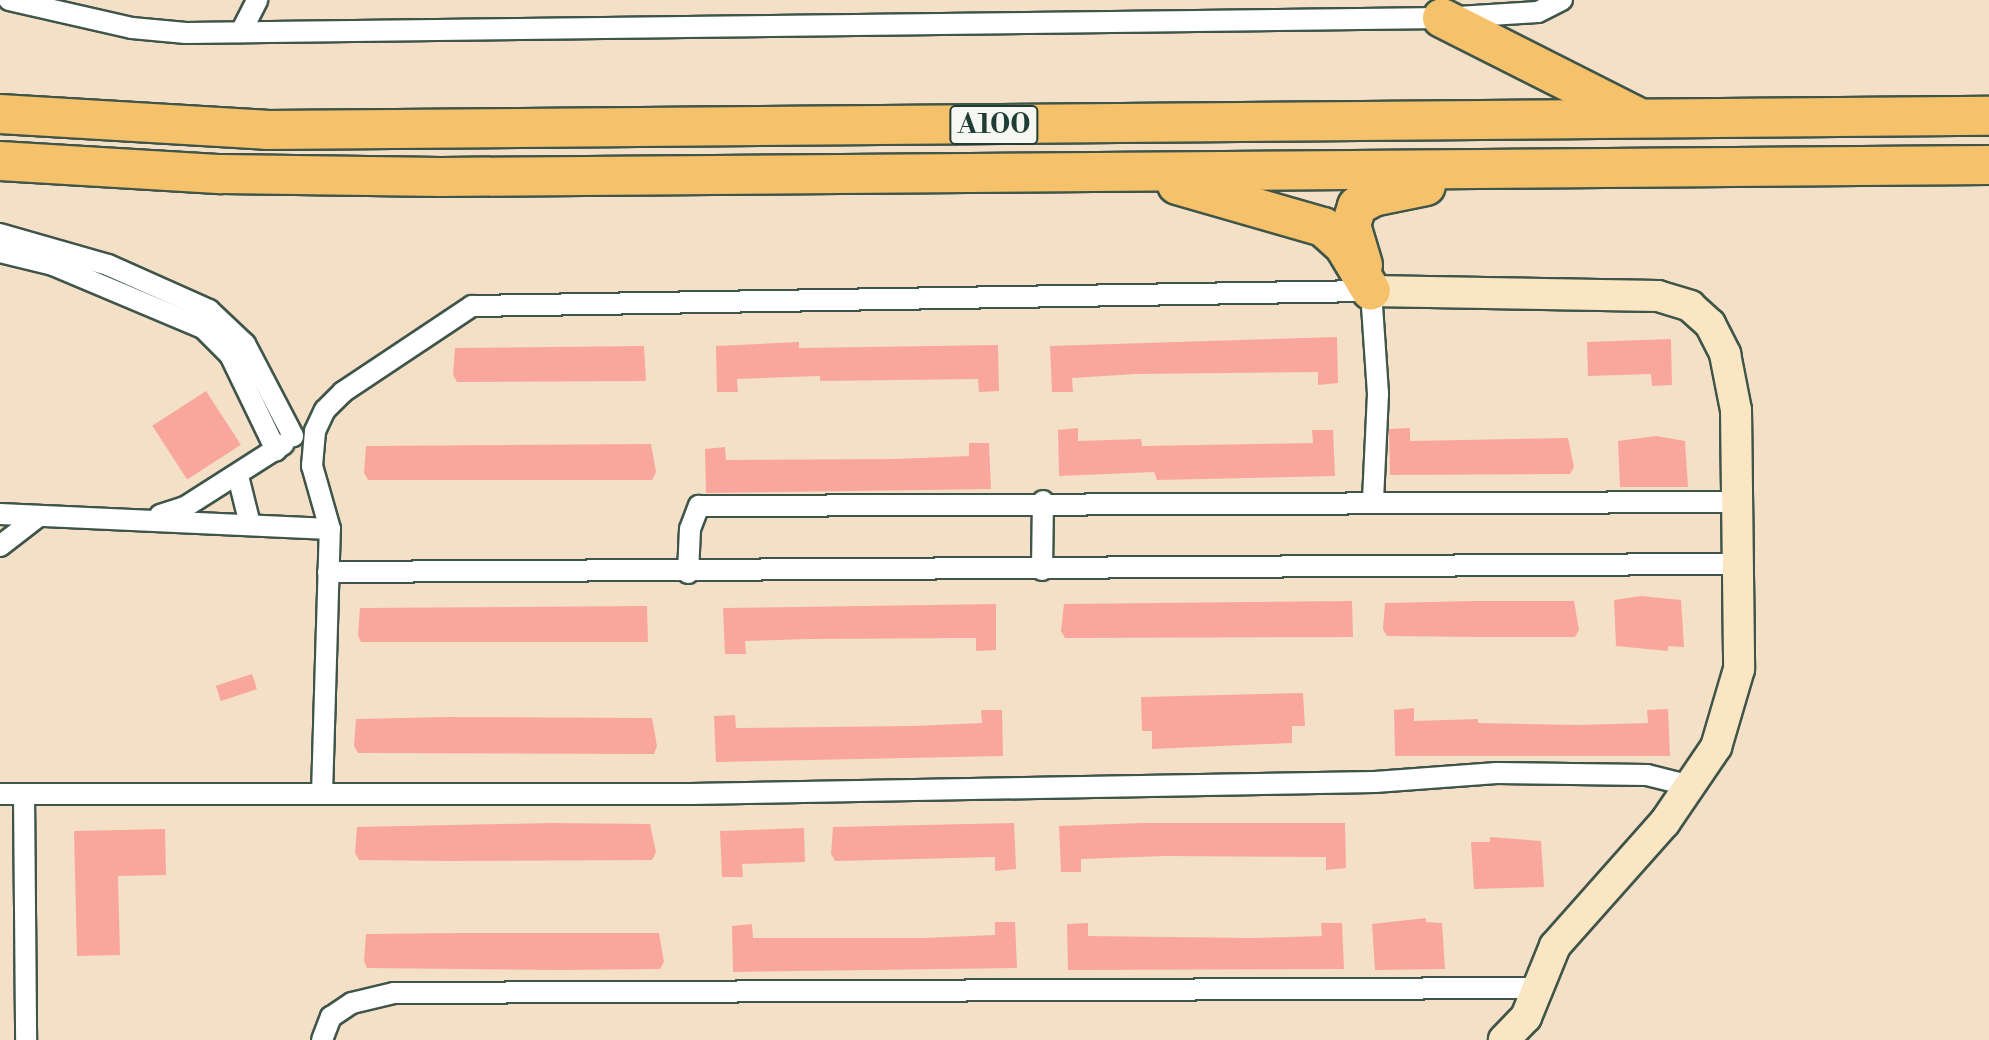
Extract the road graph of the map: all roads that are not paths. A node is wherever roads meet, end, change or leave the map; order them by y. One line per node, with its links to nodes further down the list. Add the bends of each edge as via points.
1 (9, 0): 5 (street, via 132,28)
2 (257, 0): 5 (street)
3 (1562, 0): 4 (street, via 1538,12)
4 (1442, 18): 5 (street); 8 (highway)
5 (241, 32)
6 (0, 114): 8 (highway, A100, via 266,130)
7 (1989, 116): 8 (highway, A100)
8 (1642, 119)
9 (0, 161): 12 (highway, A100, via 382,176)
10 (1989, 165): 11 (highway, A100)
11 (1516, 169): 12 (highway, A100); 15 (highway, via 1373,197 1357,206 1351,225)
12 (1120, 171): 15 (highway, via 1314,222 1344,246)
13 (0, 234): 17 (street, via 108,265 209,310 245,344)
14 (0, 252): 18 (street, via 53,265 203,328 230,355)
15 (1371, 291): 16 (street, via 482,304 454,315); 21 (street, via 1378,394); 22 (street, via 1658,296 1690,306 1710,324 1725,354 1736,410)
16 (325, 410): 17 (street); 27 (street, via 311,455)
17 (293, 436): 18 (street)
18 (276, 450): 19 (street)
19 (238, 476): 25 (street, via 179,510); 26 (street)
20 (1043, 501): 21 (street); 30 (street); 32 (street, via 699,506 690,529)
21 (1373, 501): 22 (street)
22 (1736, 502): 29 (street)
23 (0, 514): 24 (street)
24 (39, 516): 25 (street); 28 (street)
25 (136, 519): 26 (street)
26 (250, 524): 27 (street)
27 (330, 529): 31 (street)
28 (0, 546)
29 (1737, 564): 30 (street); 33 (street, via 1739,669 1716,747)
30 (1042, 570): 32 (street)
31 (328, 572): 32 (street); 36 (street)
32 (688, 573)
33 (1691, 786): 36 (street, via 1647,775 1497,773 1375,782 1049,788); 37 (street, via 1555,946)
34 (0, 794): 35 (street)
35 (24, 794): 36 (street); 38 (street)
36 (322, 794)
37 (1534, 988): 39 (street, via 394,993 331,1017); 40 (street, via 1526,1017)
38 (26, 1040)
39 (322, 1040)
40 (1504, 1040)

